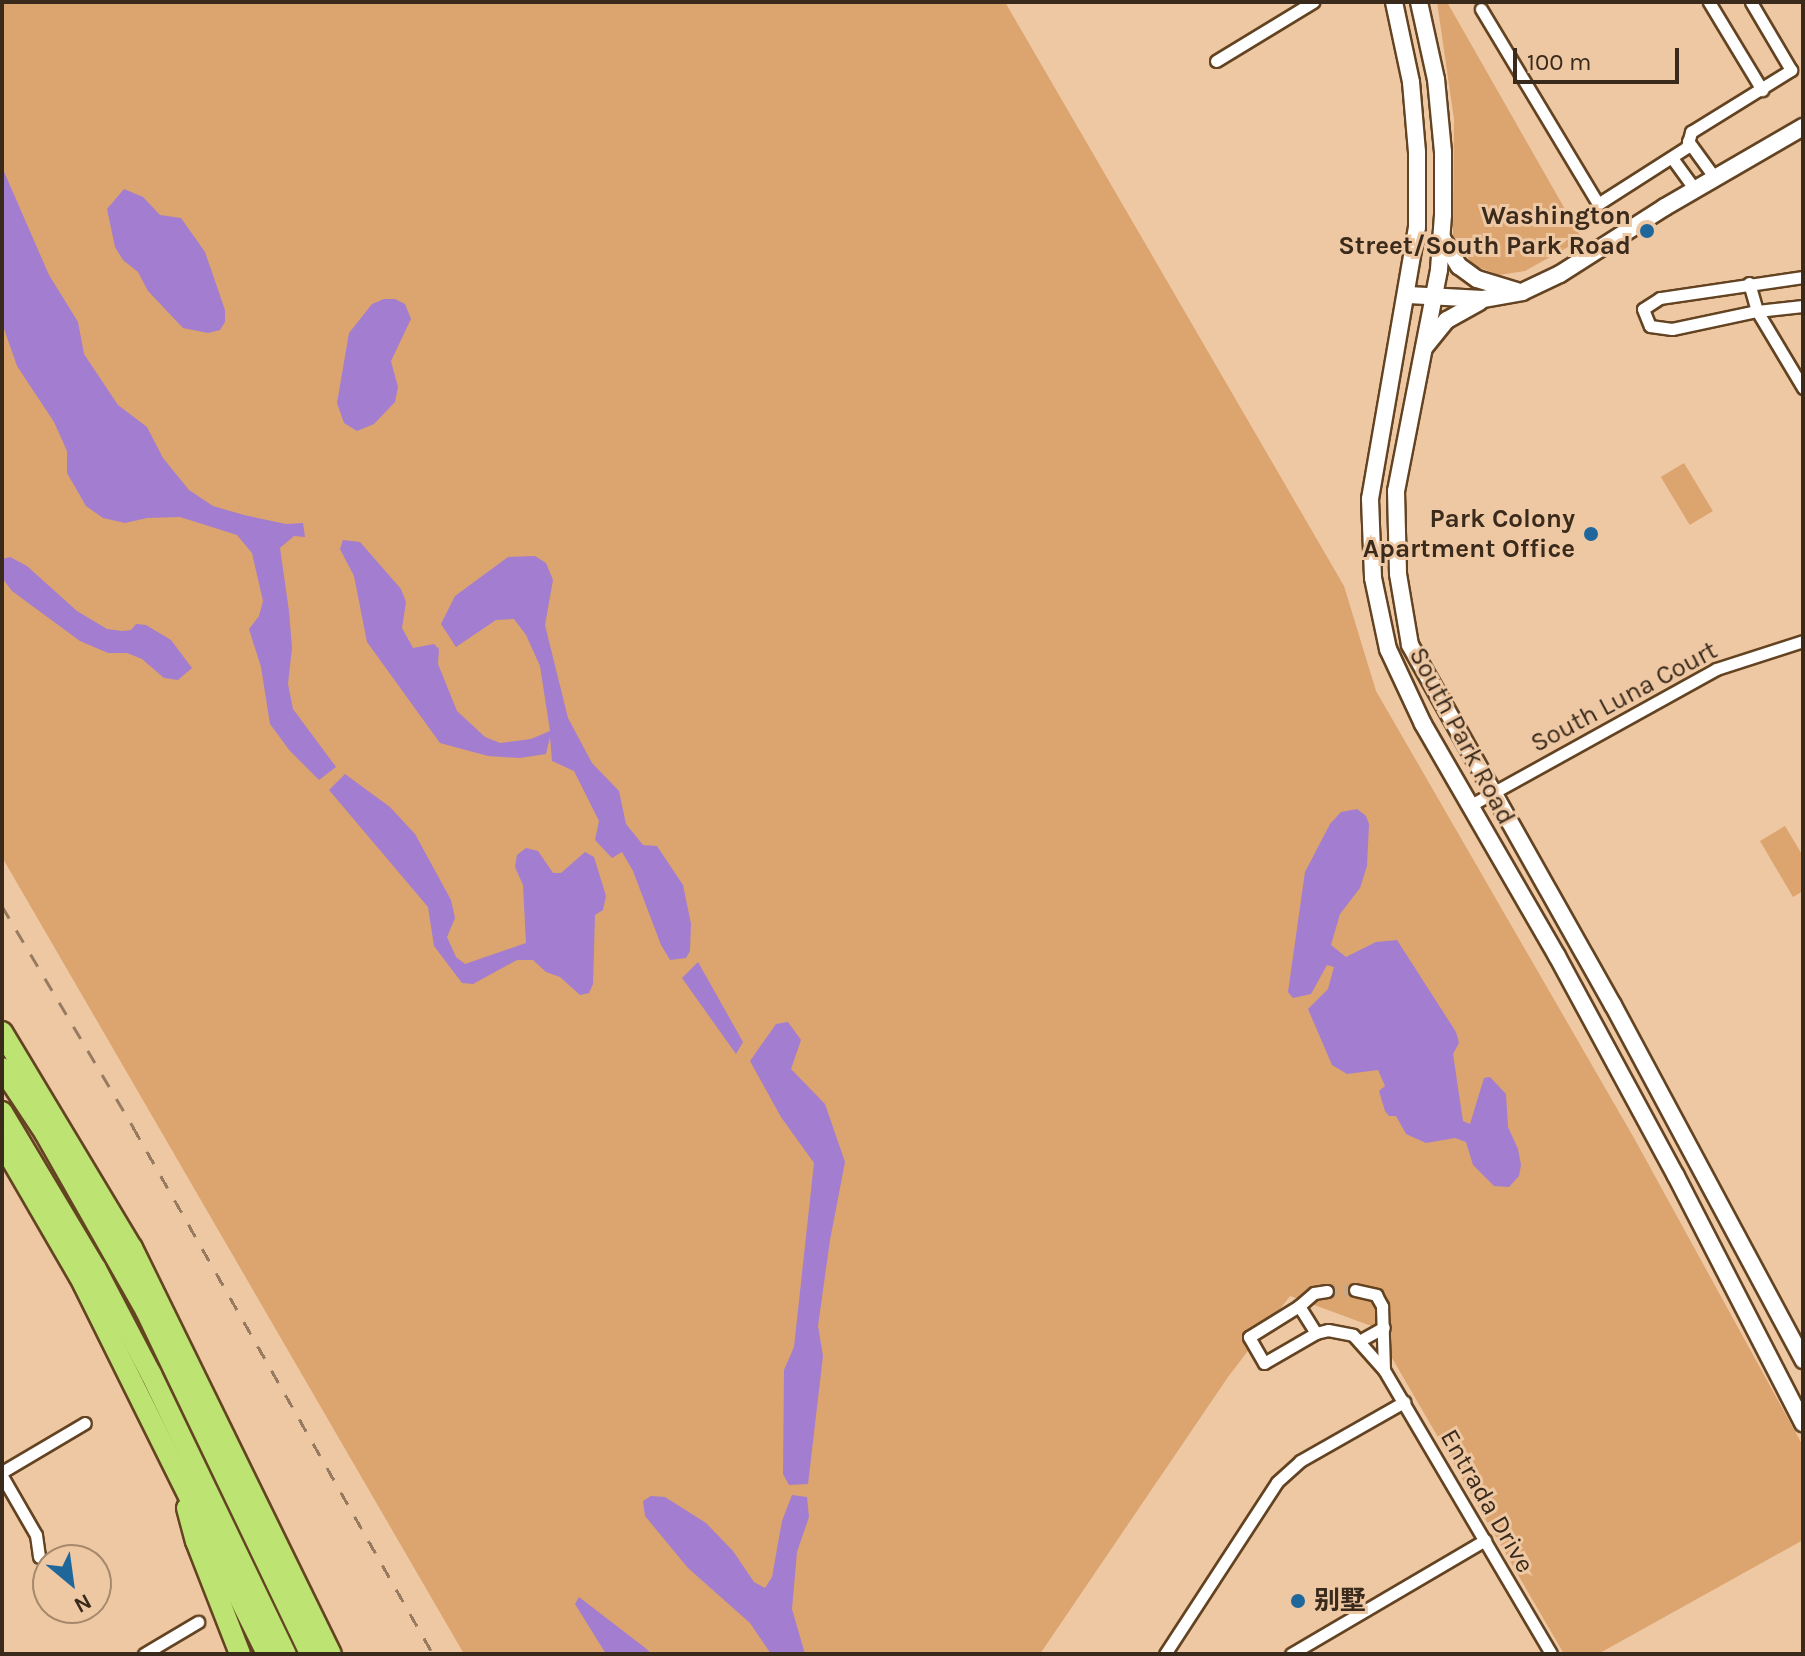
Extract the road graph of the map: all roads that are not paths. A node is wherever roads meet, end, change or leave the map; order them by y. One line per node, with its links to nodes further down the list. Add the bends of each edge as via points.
1 (1313, 2): 7 (street)
2 (1394, 2): 18 (street, South Park Road, via 1411,82 1417,152 1417,227)
3 (1419, 2): 14 (street, South Park Road, via 1436,79 1443,152)
4 (1709, 2): 8 (street)
5 (1751, 2): 8 (street, via 1791,70)
6 (1481, 9): 11 (street, via 1598,204)
7 (1216, 61)
8 (1762, 90): 10 (street, via 1691,132)
9 (1803, 127): 12 (street)
10 (1688, 141): 11 (street); 12 (street)
11 (1672, 158): 13 (street)
12 (1715, 178): 13 (street)
13 (1695, 190): 17 (street)
14 (1441, 235): 17 (street, via 1459,266 1477,279); 19 (street, South Park Road)
15 (1803, 277): 16 (street)
16 (1749, 283): 22 (street); 22 (street, via 1660,298 1647,303 1644,318 1650,326 1672,329)
17 (1522, 292): 20 (street)
18 (1408, 295): 19 (street); 27 (street, South Park Road, via 1370,499 1373,578 1400,679)
19 (1432, 298): 20 (street); 23 (street, South Park Road)
20 (1483, 299): 23 (street, via 1447,320)
21 (1803, 306): 22 (street)
22 (1757, 311): 24 (street)
23 (1423, 349): 26 (street, South Park Road, via 1396,491 1395,544 1403,613 1421,668)
24 (1803, 388)
25 (1803, 641): 26 (street, South Luna Court, via 1716,669)
26 (1493, 793): 27 (street, South Luna Court); 38 (street, South Park Road)
27 (1471, 805): 42 (street, South Park Road, via 1669,1162)
28 (2, 1032): 53 (highway, via 132,1248)
29 (2, 1068): 52 (highway, via 146,1311)
30 (2, 1112): 51 (highway, via 96,1269)
31 (2, 1143): 43 (highway, via 83,1283)
32 (1355, 1290): 35 (street, via 1376,1295)
33 (1327, 1291): 34 (street, via 1314,1293)
34 (1299, 1306): 36 (street); 36 (street, via 1249,1337 1264,1363)
35 (1384, 1327): 37 (street); 39 (street)
36 (1316, 1333): 37 (street, via 1328,1330)
37 (1361, 1340): 39 (street, Entrada Drive)
38 (1803, 1360)
39 (1384, 1370): 40 (street, Entrada Drive)
40 (1404, 1402): 45 (street, Entrada Drive); 54 (street, via 1300,1461 1277,1482)
41 (85, 1423): 44 (street)
42 (1803, 1423)
43 (177, 1465): 49 (highway, via 196,1541); 50 (highway)
44 (2, 1474): 46 (street)
45 (1485, 1540): 55 (street); 56 (street, Entrada Drive)
46 (37, 1544)
47 (198, 1622): 48 (street)
48 (144, 1654)
49 (240, 1654)
50 (267, 1654)
51 (286, 1654)
52 (310, 1654)
53 (331, 1654)
54 (1165, 1654)
55 (1291, 1654)
56 (1551, 1654)

